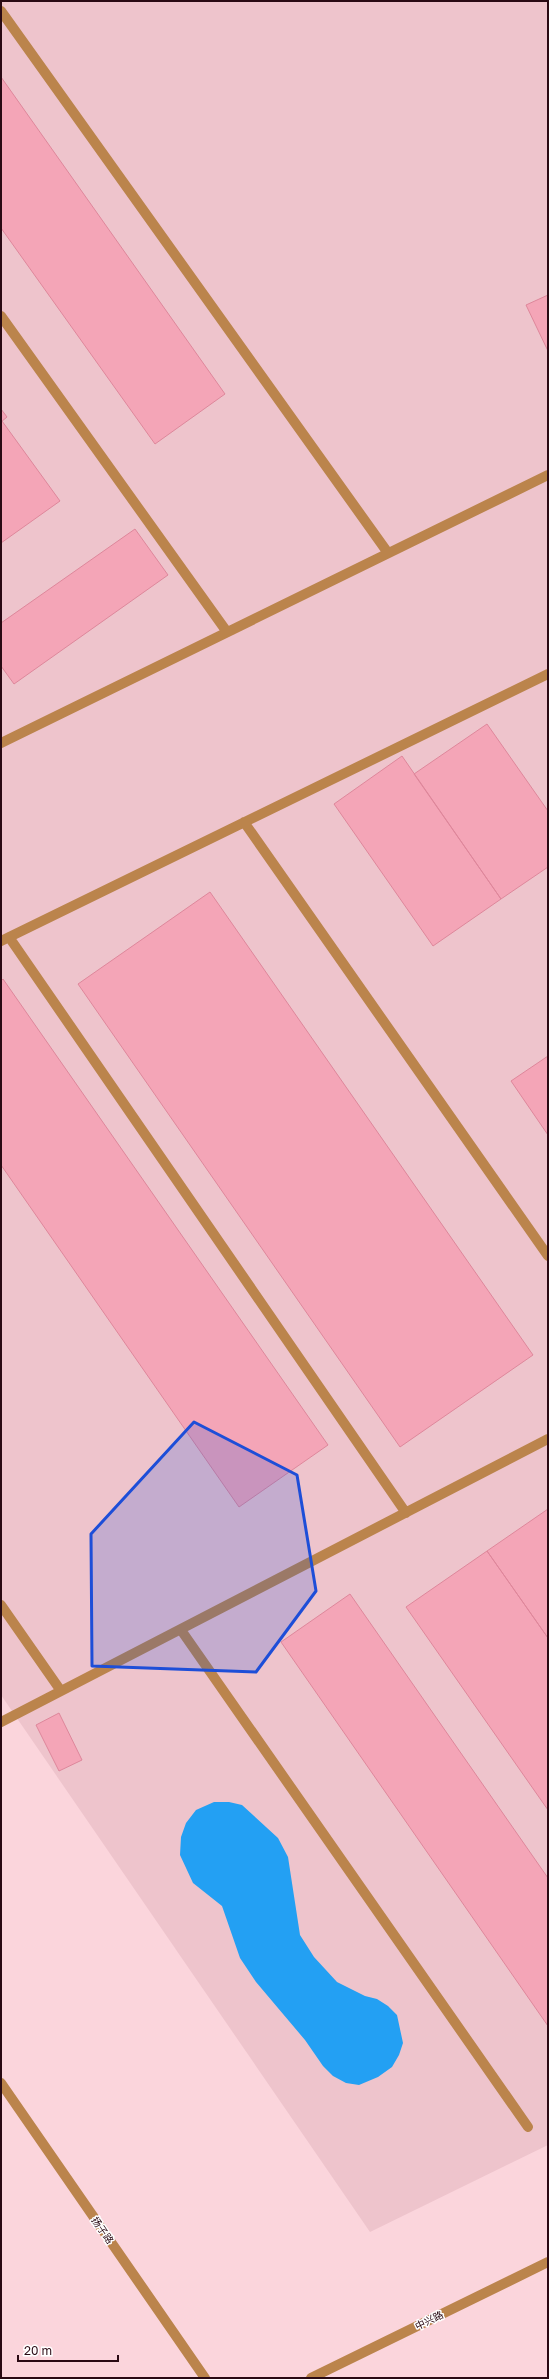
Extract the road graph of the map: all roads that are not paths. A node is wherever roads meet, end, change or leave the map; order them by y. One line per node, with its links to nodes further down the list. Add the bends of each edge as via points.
1 (1, 11): 4 (street)
2 (1, 316): 5 (street)
3 (548, 475): 4 (street)
4 (388, 553): 5 (street)
5 (227, 632): 7 (street)
6 (548, 674): 8 (street)
7 (1, 743)
8 (244, 822): 9 (street); 10 (street)
9 (5, 939): 12 (street)
10 (548, 1256)
11 (548, 1439): 12 (street)
12 (406, 1513): 14 (street)
13 (1, 1605): 15 (street)
14 (181, 1630): 15 (street); 18 (street)
15 (61, 1691): 16 (street)
16 (1, 1722)
17 (1, 2083): 20 (street, 扬子路)
18 (528, 2127)
19 (548, 2262): 21 (street, 中兴路)
20 (205, 2378)
21 (311, 2378)

